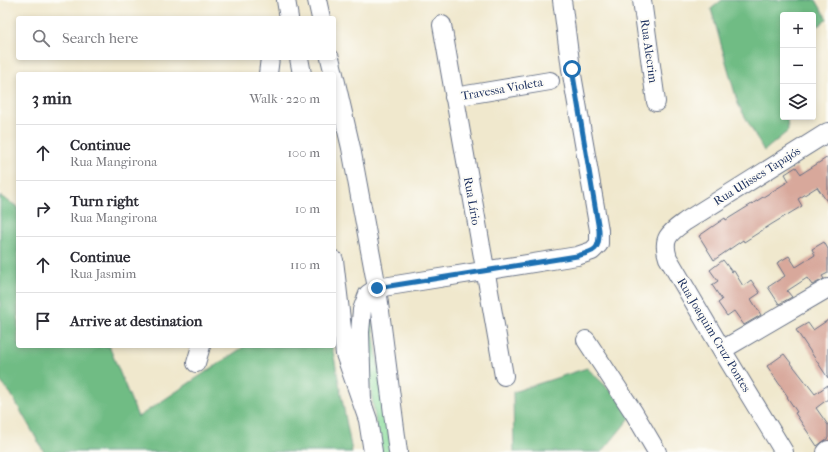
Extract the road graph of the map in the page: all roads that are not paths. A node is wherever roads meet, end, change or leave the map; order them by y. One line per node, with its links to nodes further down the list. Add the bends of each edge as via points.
1 (317, 0): 4 (street)
2 (562, 0): 18 (street, via 599,244 592,251 577,256)
3 (642, 0): 15 (street, Rua Alecrim)
4 (321, 16)
5 (442, 25): 14 (street, Rua Lírio)
6 (270, 60): 9 (street)
7 (299, 60): 10 (street)
8 (330, 60): 11 (street)
9 (268, 72)
10 (302, 72)
11 (334, 72)
12 (550, 81): 14 (street, Travessa Violeta)
13 (336, 83): 20 (street)
14 (454, 98): 18 (street, Rua Lírio)
15 (656, 102)
16 (828, 132): 17 (street, Rua Ulisses Tapajós)
17 (686, 221): 24 (street, Rua Joaquim Cruz Pontes, via 666,239 665,249)
18 (485, 271): 20 (street); 26 (street, Rua Lírio)
19 (336, 277): 27 (street, via 345,354)
20 (377, 288): 27 (street, via 368,294 362,310); 29 (street)
21 (828, 288): 24 (street)
22 (586, 340): 30 (street)
23 (200, 348): 25 (street)
24 (722, 350): 31 (street, Rua Joaquim Cruz Pontes)
25 (196, 363)
26 (504, 376)
27 (362, 402): 28 (street)
28 (373, 452)
29 (398, 452)
30 (657, 452)
31 (784, 452)

